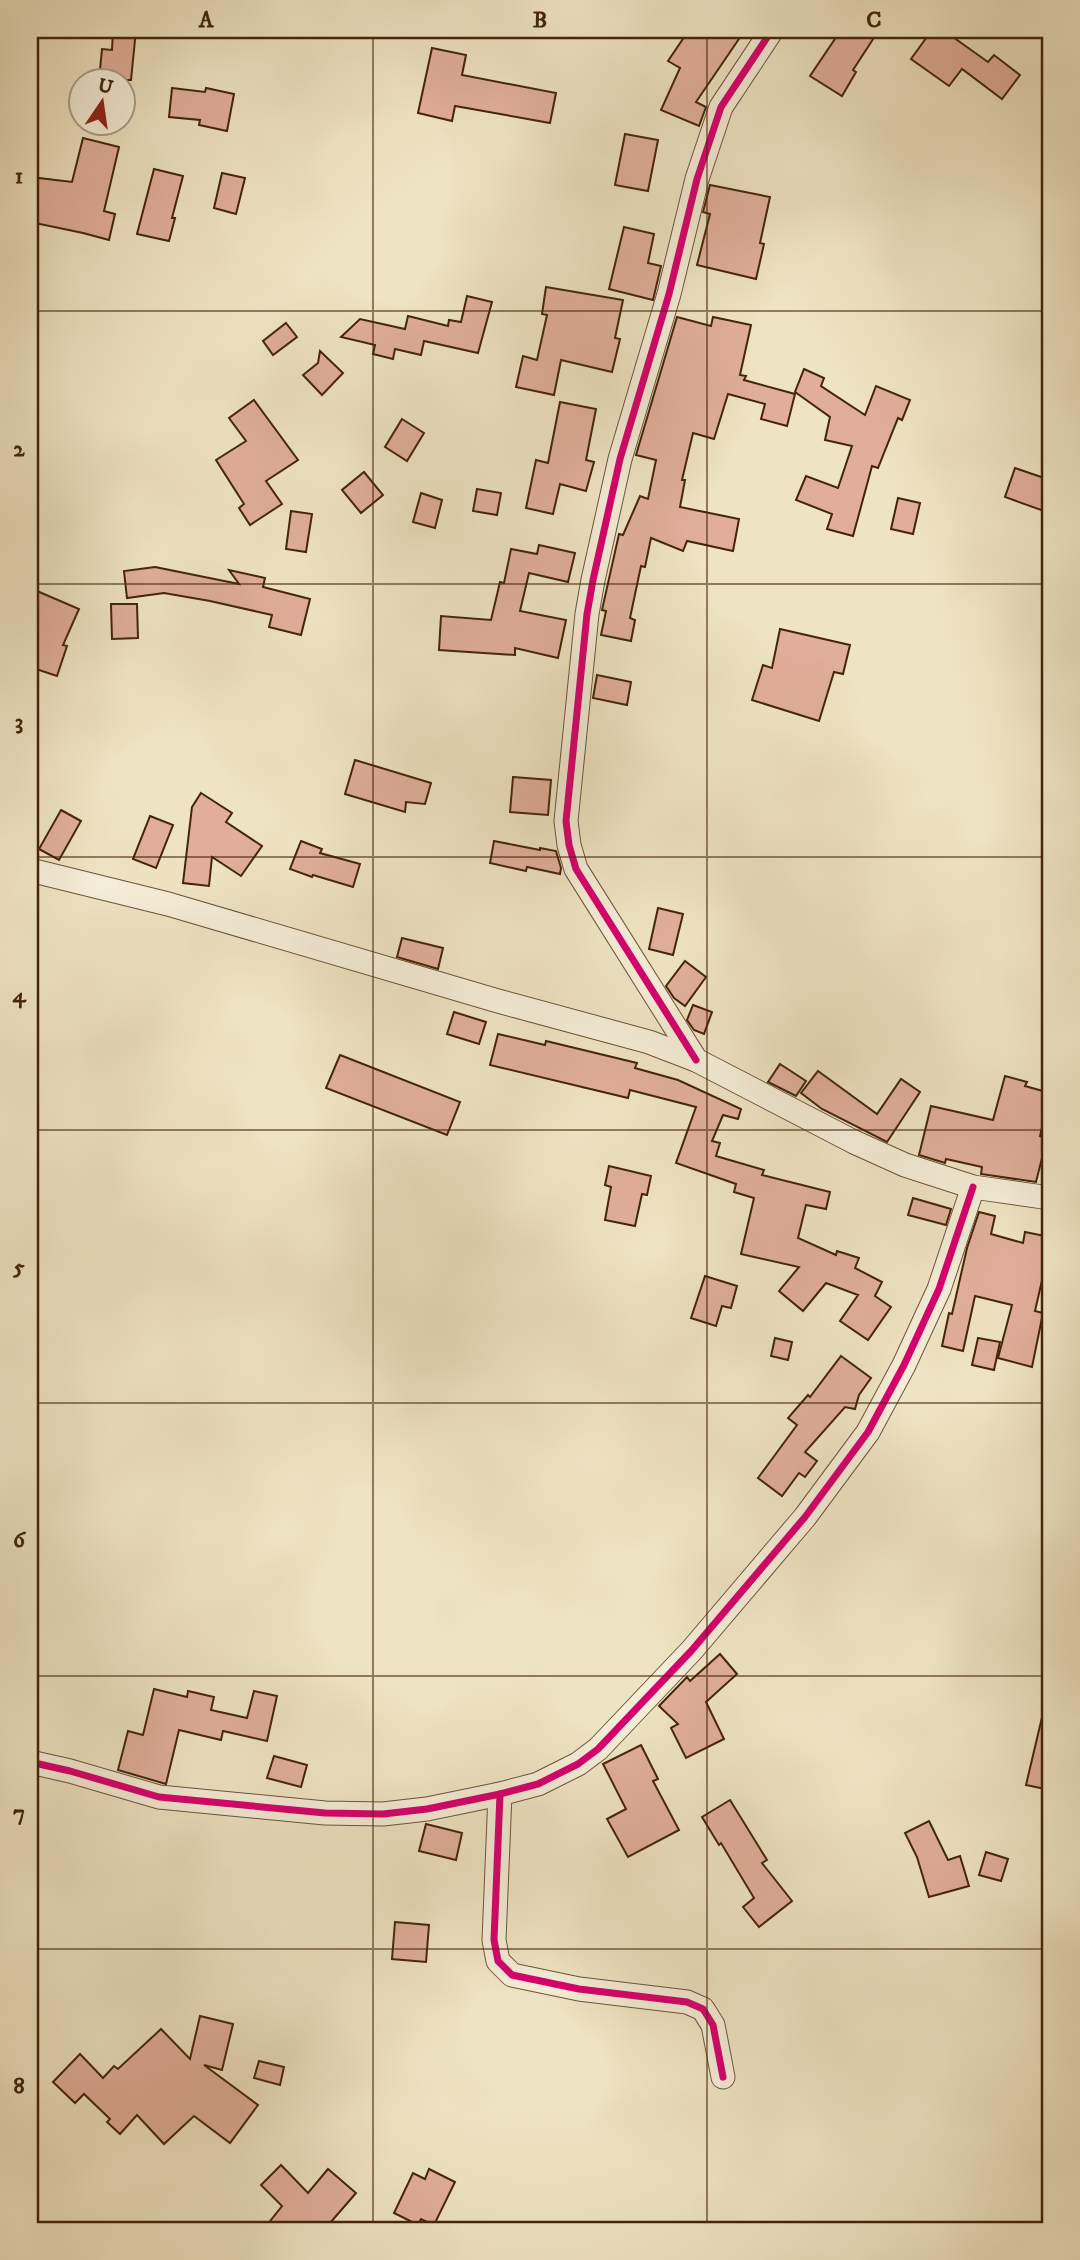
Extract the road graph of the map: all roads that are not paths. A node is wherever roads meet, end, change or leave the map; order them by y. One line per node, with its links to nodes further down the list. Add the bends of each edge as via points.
1 (772, 30): 3 (street, via 721,107 620,459 587,614 566,821 576,869)
2 (30, 870): 3 (street, via 168,904 649,1042)
3 (696, 1060): 4 (street, via 905,1165)
4 (973, 1187): 5 (street); 7 (street, via 939,1289 886,1403 805,1517 692,1650 598,1749 538,1784)
5 (1050, 1198)
6 (30, 1762): 7 (street, via 159,1797 325,1812 383,1814)
7 (500, 1794): 8 (street, via 494,1940 498,1961 512,1975 579,1989 687,2002 703,2009 713,2025)
8 (723, 2077)

